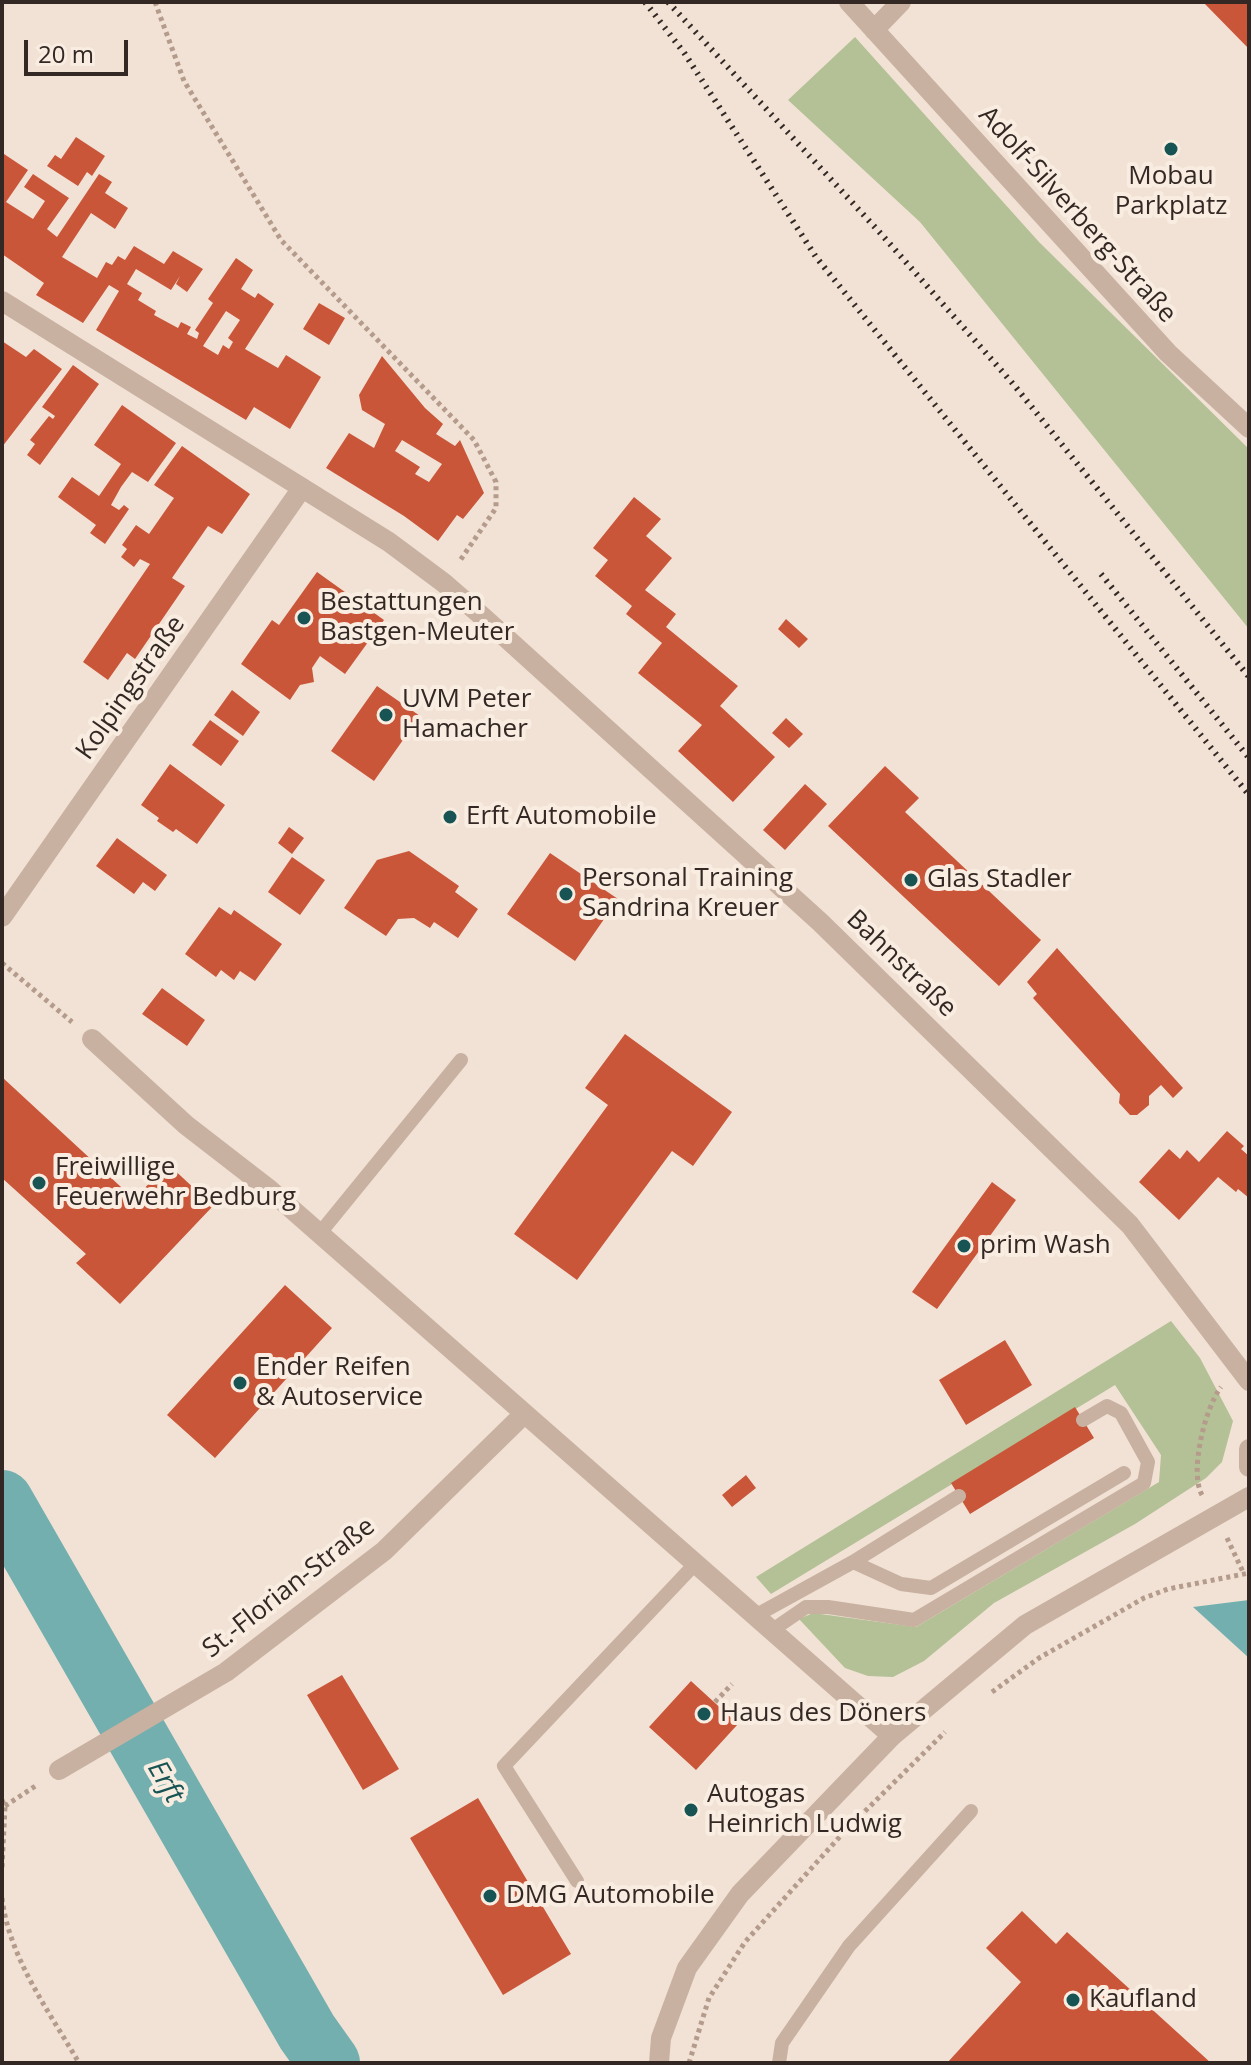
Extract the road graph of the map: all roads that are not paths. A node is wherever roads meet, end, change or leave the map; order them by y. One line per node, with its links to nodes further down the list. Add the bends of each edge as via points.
1 (849, 2): 3 (street, Adolf-Silverberg-Straße)
2 (901, 2): 3 (street)
3 (874, 30): 5 (street, Adolf-Silverberg-Straße, via 1168,353)
4 (2, 301): 6 (street)
5 (1249, 428)
6 (302, 488): 7 (street, Kolpingstraße); 11 (street, Bahnstraße, via 444,583 820,922 1130,1225)
7 (2, 917)
8 (92, 1039): 10 (street, via 186,1125)
9 (461, 1060): 10 (lane)
10 (320, 1233): 12 (street)
11 (1245, 1376)
12 (524, 1414): 20 (street); 24 (street, St.-Florian-Straße, via 384,1551 226,1672)
13 (1083, 1420): 22 (lane, via 1107,1406 1121,1413 1148,1462 1144,1483 914,1620 806,1607)
14 (1249, 1449): 15 (street)
15 (1249, 1467)
16 (1124, 1473): 19 (lane, via 931,1588 901,1584)
17 (959, 1496): 19 (lane)
18 (1249, 1497): 23 (street, via 1025,1625)
19 (853, 1562): 21 (lane)
20 (695, 1564): 21 (street); 26 (lane, via 504,1766)
21 (755, 1616): 22 (street)
22 (771, 1631): 23 (street)
23 (892, 1736): 27 (street, via 731,1906 687,1968 661,2038)
24 (59, 1770)
25 (971, 1811): 28 (lane, via 849,1946 782,2043)
26 (577, 1881)
27 (659, 2063)
28 (779, 2063)

